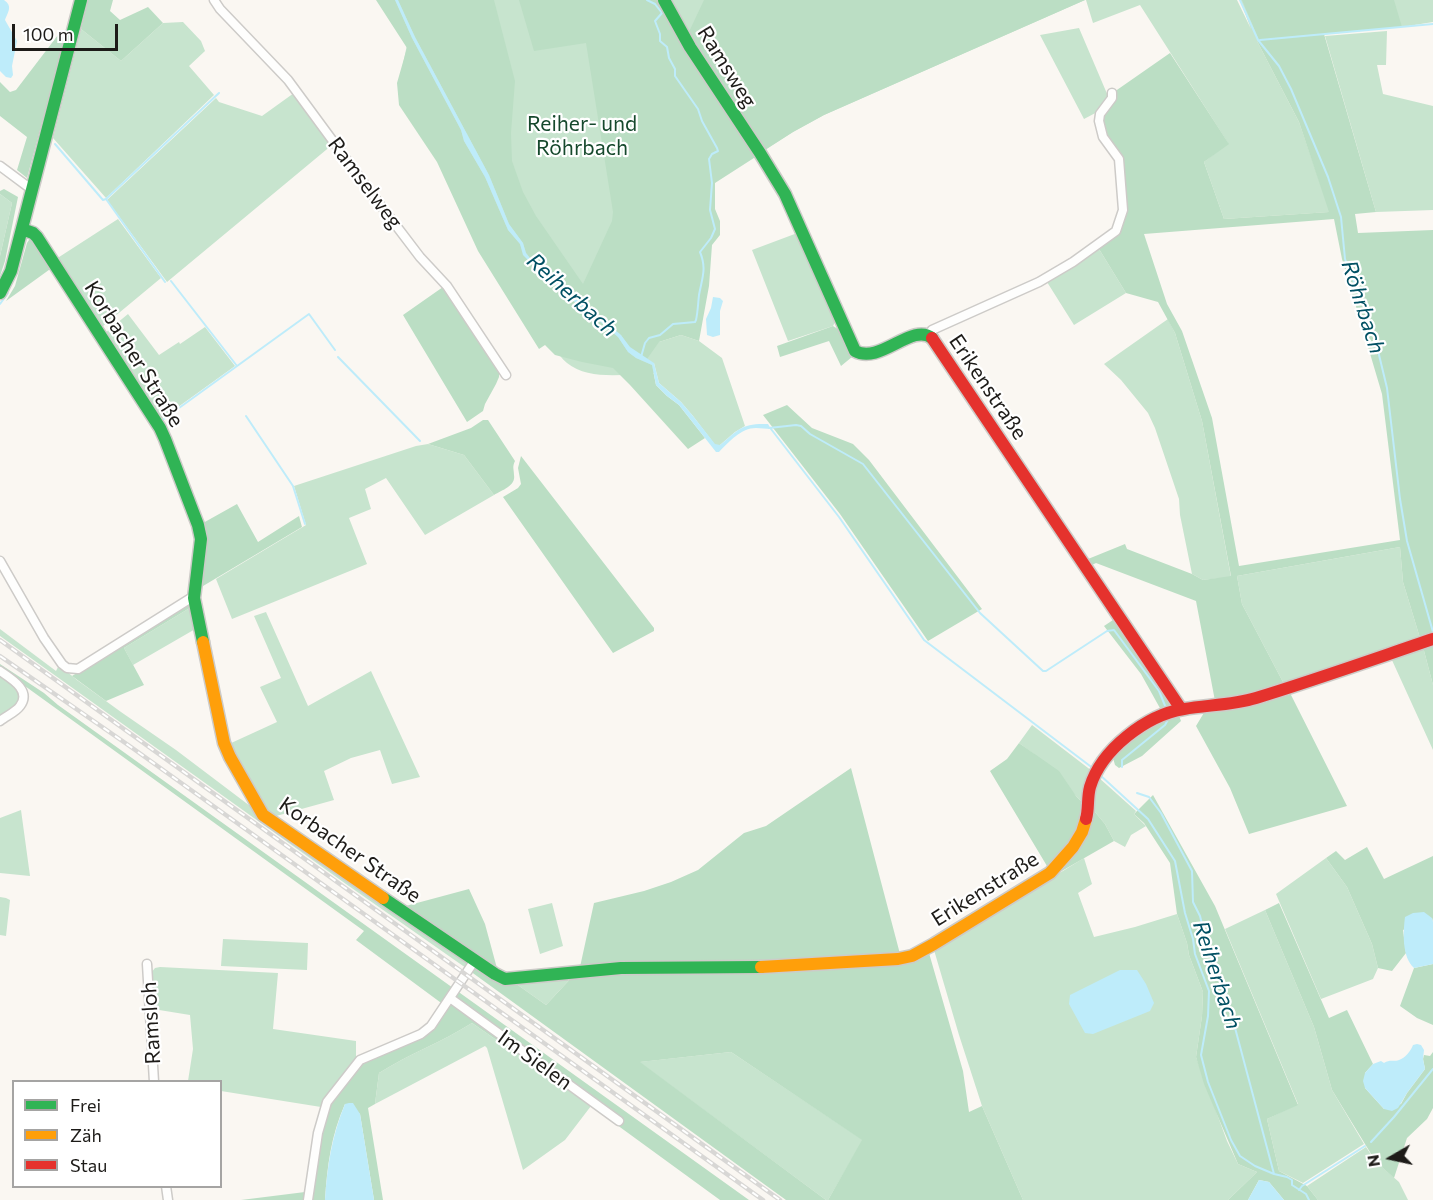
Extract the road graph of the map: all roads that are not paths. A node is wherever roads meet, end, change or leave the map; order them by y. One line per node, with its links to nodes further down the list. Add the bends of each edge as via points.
1 (81, 0): 7 (street)
2 (214, 0): 11 (street, Ramselweg, via 288,80 420,257 447,286)
3 (664, 0): 5 (street, Ramsweg)
4 (1112, 93): 10 (street, via 1099,121 1104,137 1119,159 1123,210 1116,231 1040,282)
5 (760, 153): 10 (street, Erikenstraße, via 785,194 855,351 865,356 918,334)
6 (0, 166): 7 (street)
7 (33, 187): 8 (street)
8 (22, 229): 9 (street); 13 (street, Korbacher Straße, via 38,237 160,428 201,539)
9 (0, 293)
10 (928, 335): 16 (street, Erikenstraße)
11 (506, 375)
12 (0, 561): 13 (street, via 44,638 62,664 72,669 78,669)
13 (194, 598): 19 (street, Korbacher Straße, via 226,749 263,815)
14 (1433, 639): 16 (street, Erikenstraße, via 1253,699)
15 (0, 671): 17 (street, via 21,687 23,700)
16 (1172, 711): 18 (street, Erikenstraße, via 1139,728 1110,752 1091,786 1077,841 1050,873)
17 (0, 721)
18 (904, 958): 19 (street, Korbacher Straße, via 747,968 605,968 511,979 495,974)
19 (475, 960): 21 (street)
20 (147, 964): 22 (street, Ramsloh)
21 (450, 998): 23 (street, Im Sielen); 24 (street, via 428,1029 360,1060 327,1102)
22 (154, 1080)
23 (619, 1121)
24 (308, 1200)

